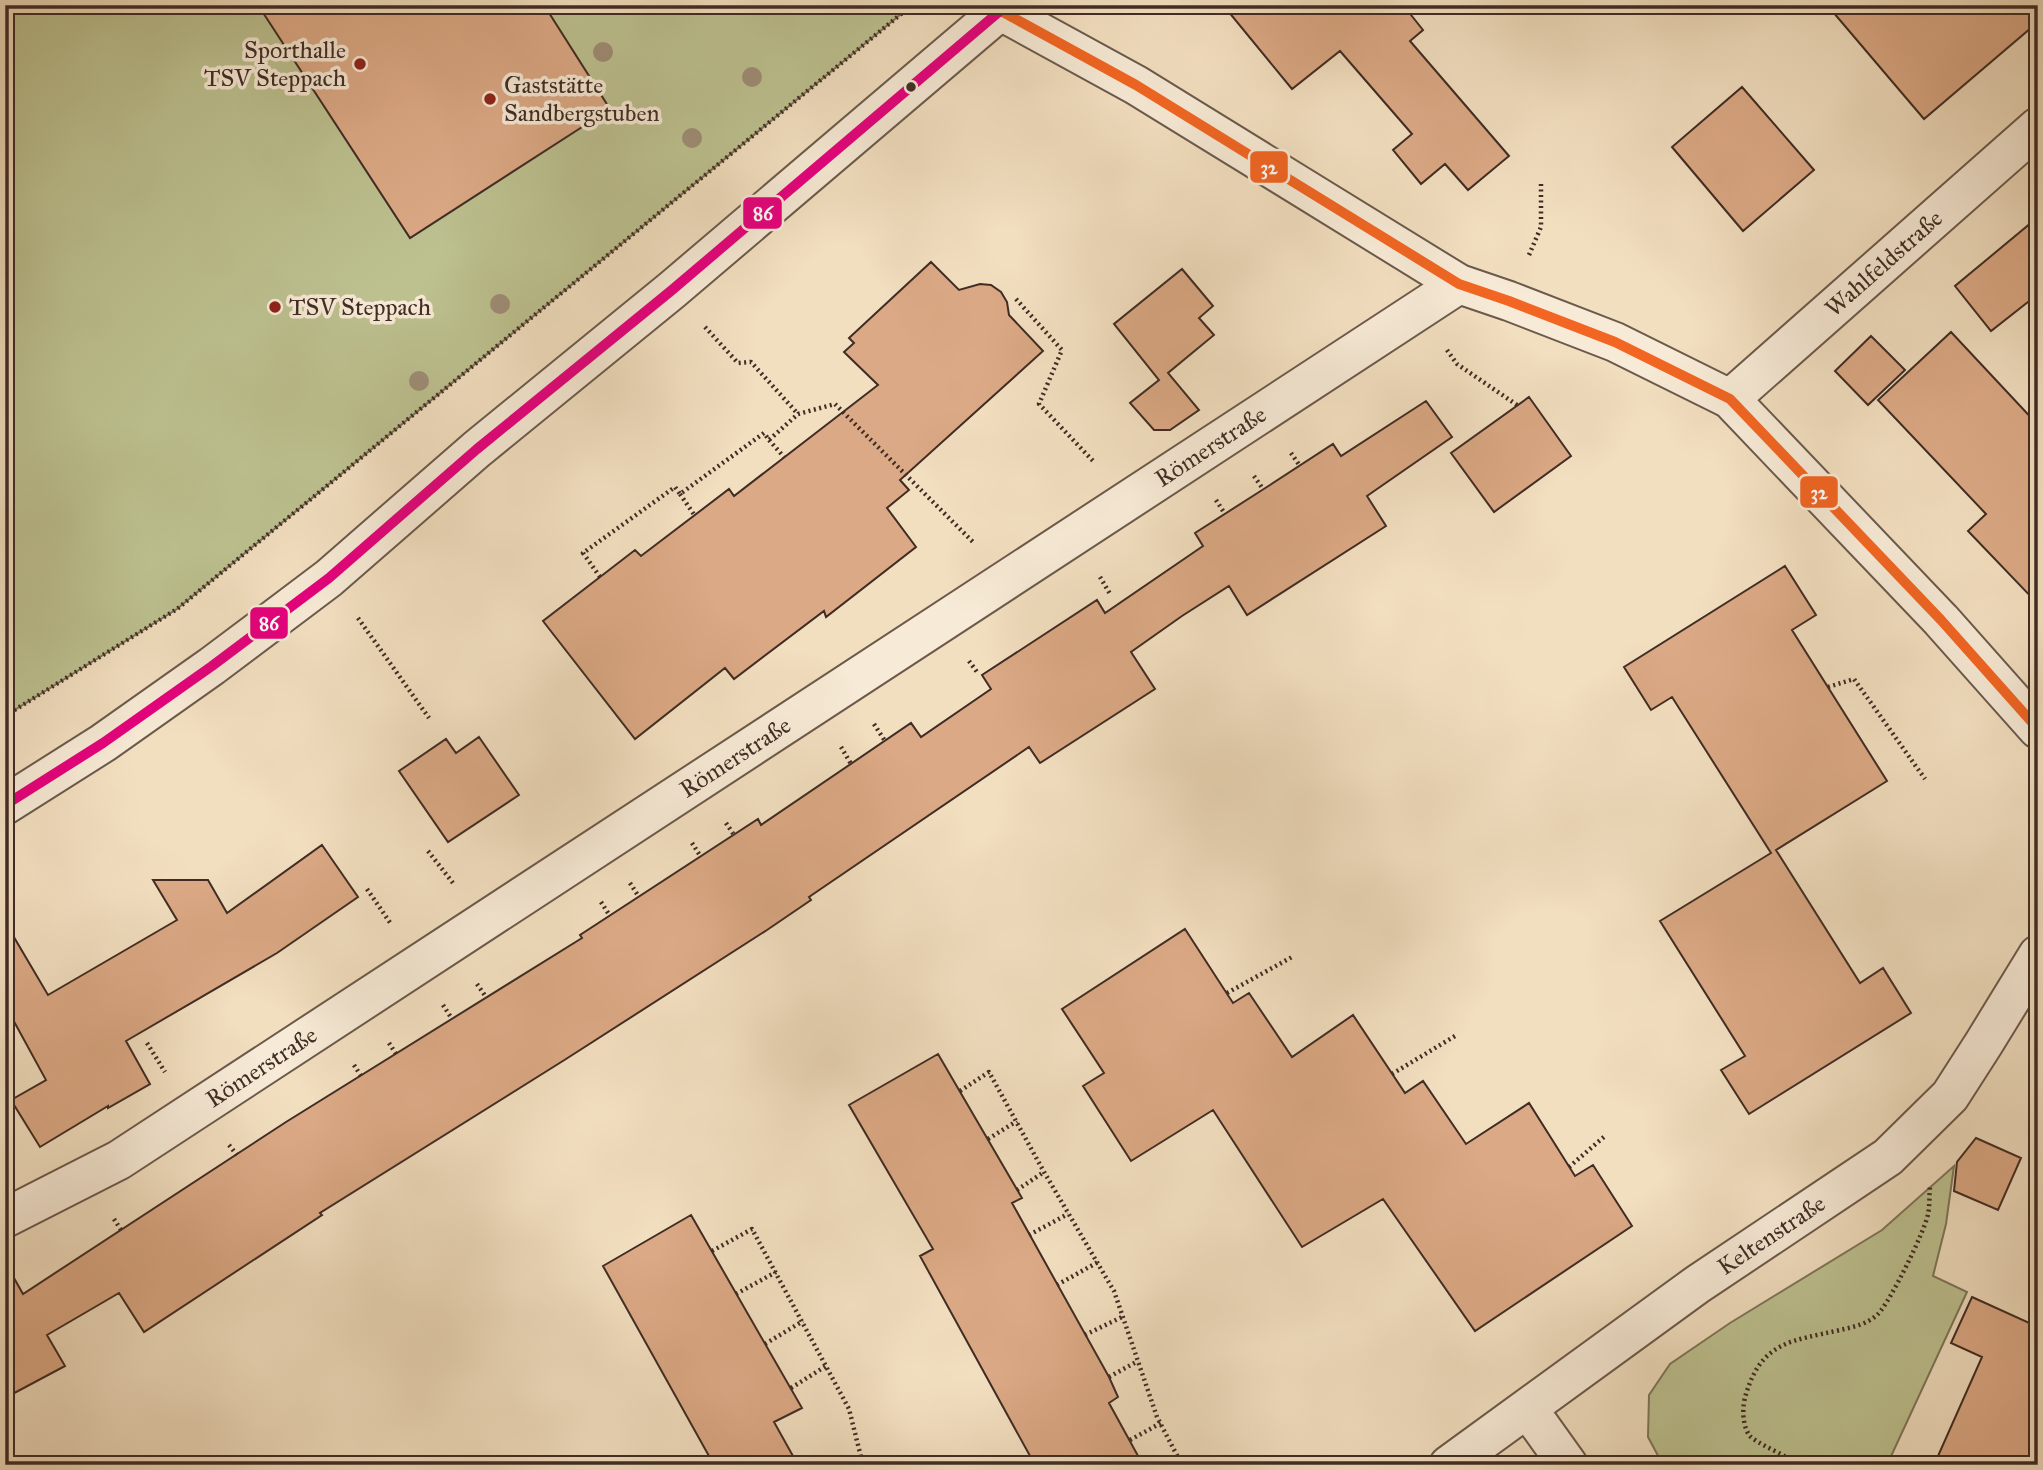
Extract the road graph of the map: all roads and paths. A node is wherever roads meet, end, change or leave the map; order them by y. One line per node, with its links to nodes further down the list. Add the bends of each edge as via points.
1 (912, 5): 22 (path, via 177,609)
2 (1000, 7): 5 (street); 6 (street)
3 (2038, 127): 10 (street, Wahlfeldstraße)
4 (1541, 184): 8 (path, via 1541,227)
5 (1459, 284): 8 (street); 9 (street, Römerstraße)
6 (672, 290): 12 (path, via 738,363 751,362); 19 (street, via 477,449)
7 (1016, 299): 16 (path, via 1062,350 1039,404)
8 (1509, 301): 10 (street, via 1615,342)
9 (1418, 311): 11 (path, via 1457,364); 16 (street, Römerstraße)
10 (1730, 399): 24 (street)
11 (1517, 405)
12 (799, 414): 13 (path); 20 (path, via 835,404)
13 (769, 440): 14 (path); 15 (path, via 764,433)
14 (785, 457)
15 (680, 494): 17 (path); 18 (path, via 675,487 583,553)
16 (1131, 500): 20 (street, Römerstraße)
17 (695, 516)
18 (600, 577)
19 (329, 578): 23 (path); 26 (street, via 103,743)
20 (1009, 579): 41 (street, Römerstraße, via 118,1160)
21 (1828, 687): 25 (path, via 1854,678)
22 (5, 716)
23 (429, 718)
24 (2038, 729)
25 (1926, 779)
26 (5, 805)
27 (2038, 955): 34 (street, Keltenstraße, via 1950,1096)
28 (1292, 957): 29 (path)
29 (1227, 993)
30 (1455, 1037): 31 (path)
31 (1392, 1074)
32 (960, 1091): 33 (path, via 989,1072)
33 (1017, 1121): 36 (path); 38 (path)
34 (1914, 1133): 56 (street, Keltenstraße, via 1888,1157 1698,1284); 63 (path, via 1930,1188 1928,1215 1879,1314 1859,1326 1794,1340 1773,1350 1752,1373 1744,1399 1744,1424 1750,1437)
35 (1605, 1136): 37 (path)
36 (988, 1139)
37 (1569, 1167)
38 (1044, 1172): 39 (path); 40 (path)
39 (1017, 1190)
40 (1068, 1214): 42 (path); 44 (path)
41 (5, 1218)
42 (1029, 1236)
43 (712, 1251): 45 (path, via 752,1229)
44 (1098, 1262): 46 (path); 48 (path)
45 (776, 1272): 47 (path); 49 (path)
46 (1057, 1285)
47 (736, 1294)
48 (1124, 1316): 50 (path); 52 (path)
49 (803, 1321): 51 (path); 53 (path)
50 (1085, 1335)
51 (765, 1344)
52 (1138, 1361): 54 (path); 57 (path)
53 (826, 1366): 55 (path); 59 (path, via 849,1409)
54 (1109, 1377)
55 (791, 1388)
56 (1528, 1409): 61 (street, Keltenstraße); 62 (street)
57 (1161, 1423): 58 (path); 60 (path)
58 (1129, 1440)
59 (862, 1464)
60 (1182, 1465)
61 (1448, 1465)
62 (1568, 1465)
63 (1799, 1465)

